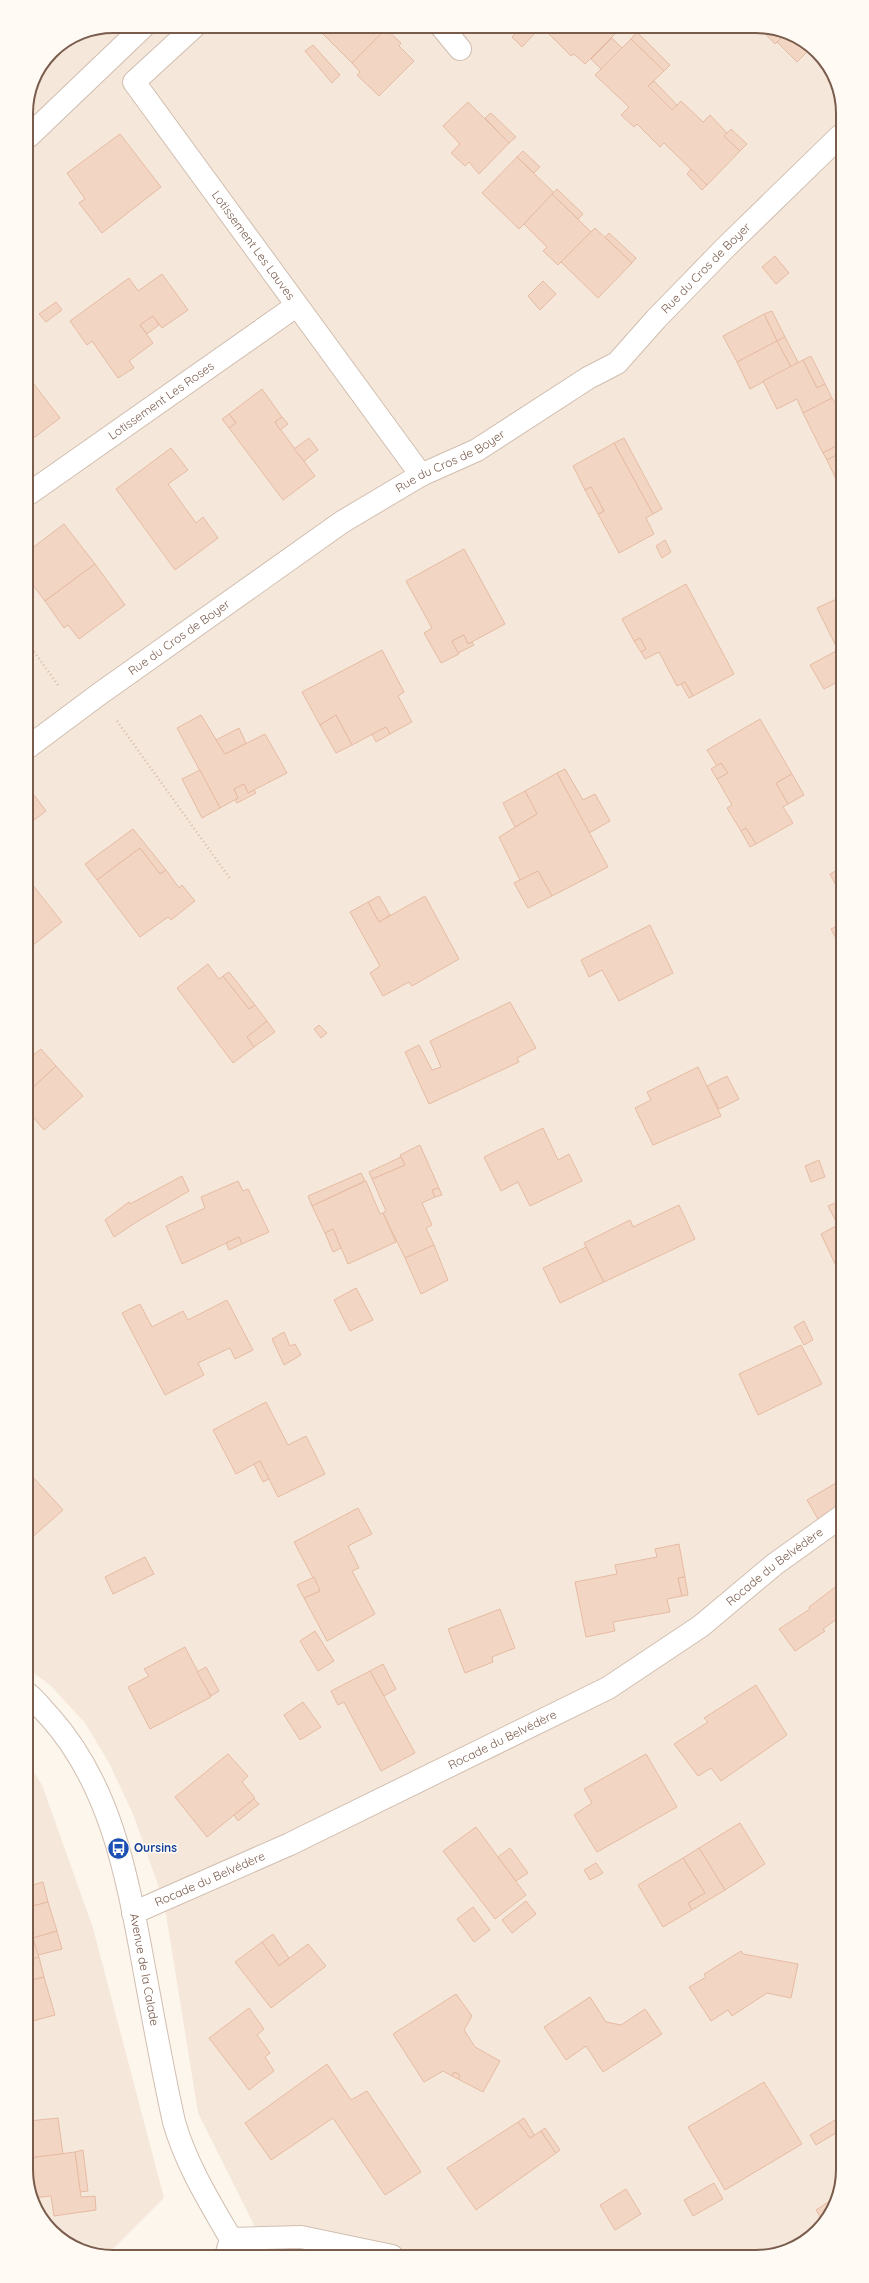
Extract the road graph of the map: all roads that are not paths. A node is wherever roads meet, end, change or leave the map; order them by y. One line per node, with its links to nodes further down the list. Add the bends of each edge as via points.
1 (137, 33): 5 (street)
2 (187, 33): 6 (street)
3 (447, 33): 4 (street)
4 (460, 49)
5 (113, 56): 6 (street, Lotissement Les Lauves); 7 (street)
6 (134, 82): 9 (street, Lotissement Les Lauves)
7 (33, 132)
8 (836, 140): 10 (street, Rue du Cros de Boyer, via 709,265 617,363 588,378 477,450)
9 (296, 306): 10 (street, Lotissement Les Lauves); 11 (street, Lotissement Les Roses)
10 (421, 475): 12 (street, Rue du Cros de Boyer, via 342,522)
11 (33, 491)
12 (33, 743)
13 (836, 1520): 15 (street, Rocade du Belvédère, via 775,1564 701,1626 608,1688 290,1844)
14 (33, 1699): 15 (street, Avenue de la Calade, via 64,1733 89,1772 106,1809)
15 (133, 1913): 16 (street, Avenue de la Calade, via 164,2078 180,2142)
16 (229, 2247): 17 (street, via 301,2238)
17 (362, 2250)

